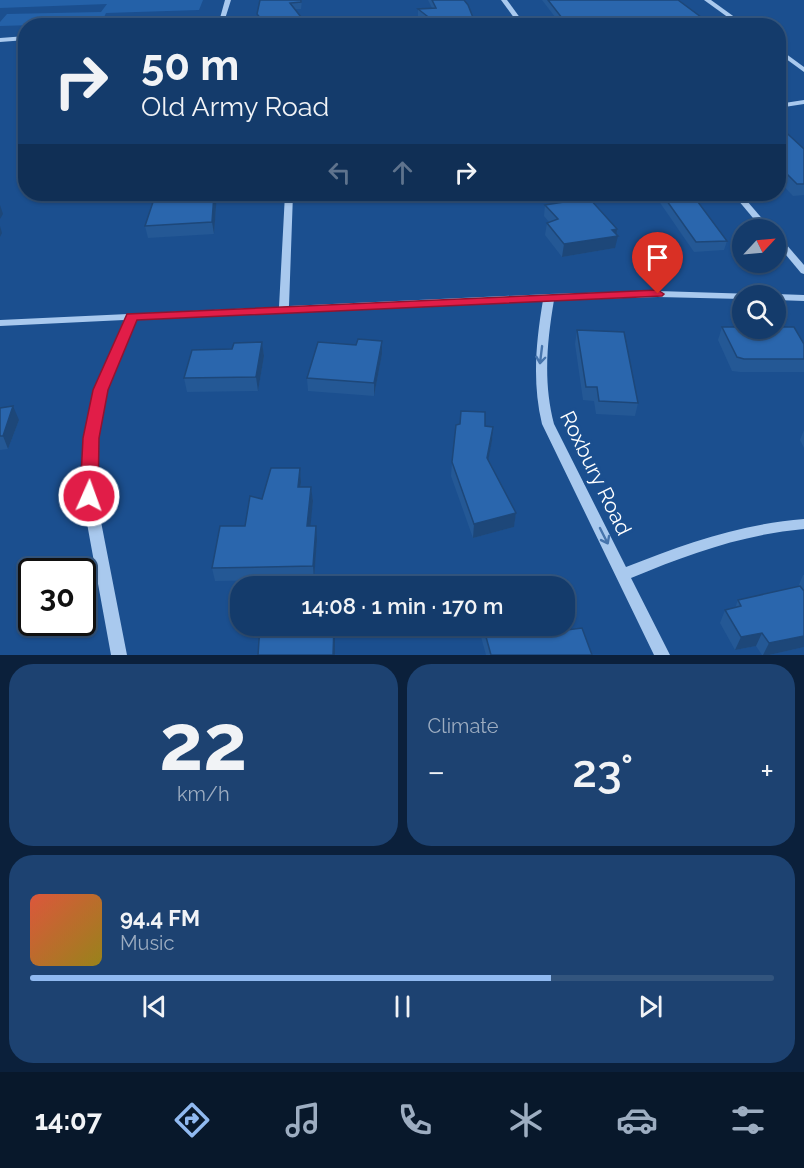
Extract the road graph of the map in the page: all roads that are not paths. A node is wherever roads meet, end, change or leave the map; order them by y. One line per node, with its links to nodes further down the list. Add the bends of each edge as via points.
1 (228, 0): 4 (street)
2 (504, 0): 5 (street)
3 (707, 0): 6 (street)
4 (224, 18)
5 (517, 18)
6 (733, 18)
7 (18, 39): 8 (street)
8 (0, 40)
9 (786, 56): 10 (street)
10 (804, 70)
11 (804, 102): 12 (street)
12 (786, 105)
13 (289, 201): 22 (street)
14 (743, 201): 15 (street)
15 (759, 219)
16 (786, 250): 17 (street)
17 (804, 271)
18 (732, 296): 19 (street)
19 (549, 297): 22 (street); 26 (street, Roxbury Road, one-way to 26, via 540,369 543,407)
20 (786, 297): 21 (street)
21 (804, 298)
22 (284, 310): 23 (street)
23 (131, 316): 24 (street); 27 (street, via 100,390 91,438 89,496)
24 (0, 323)
25 (804, 524): 26 (street, via 706,541)
26 (623, 575): 28 (street, Roxbury Road)
27 (118, 655)
28 (662, 655)

